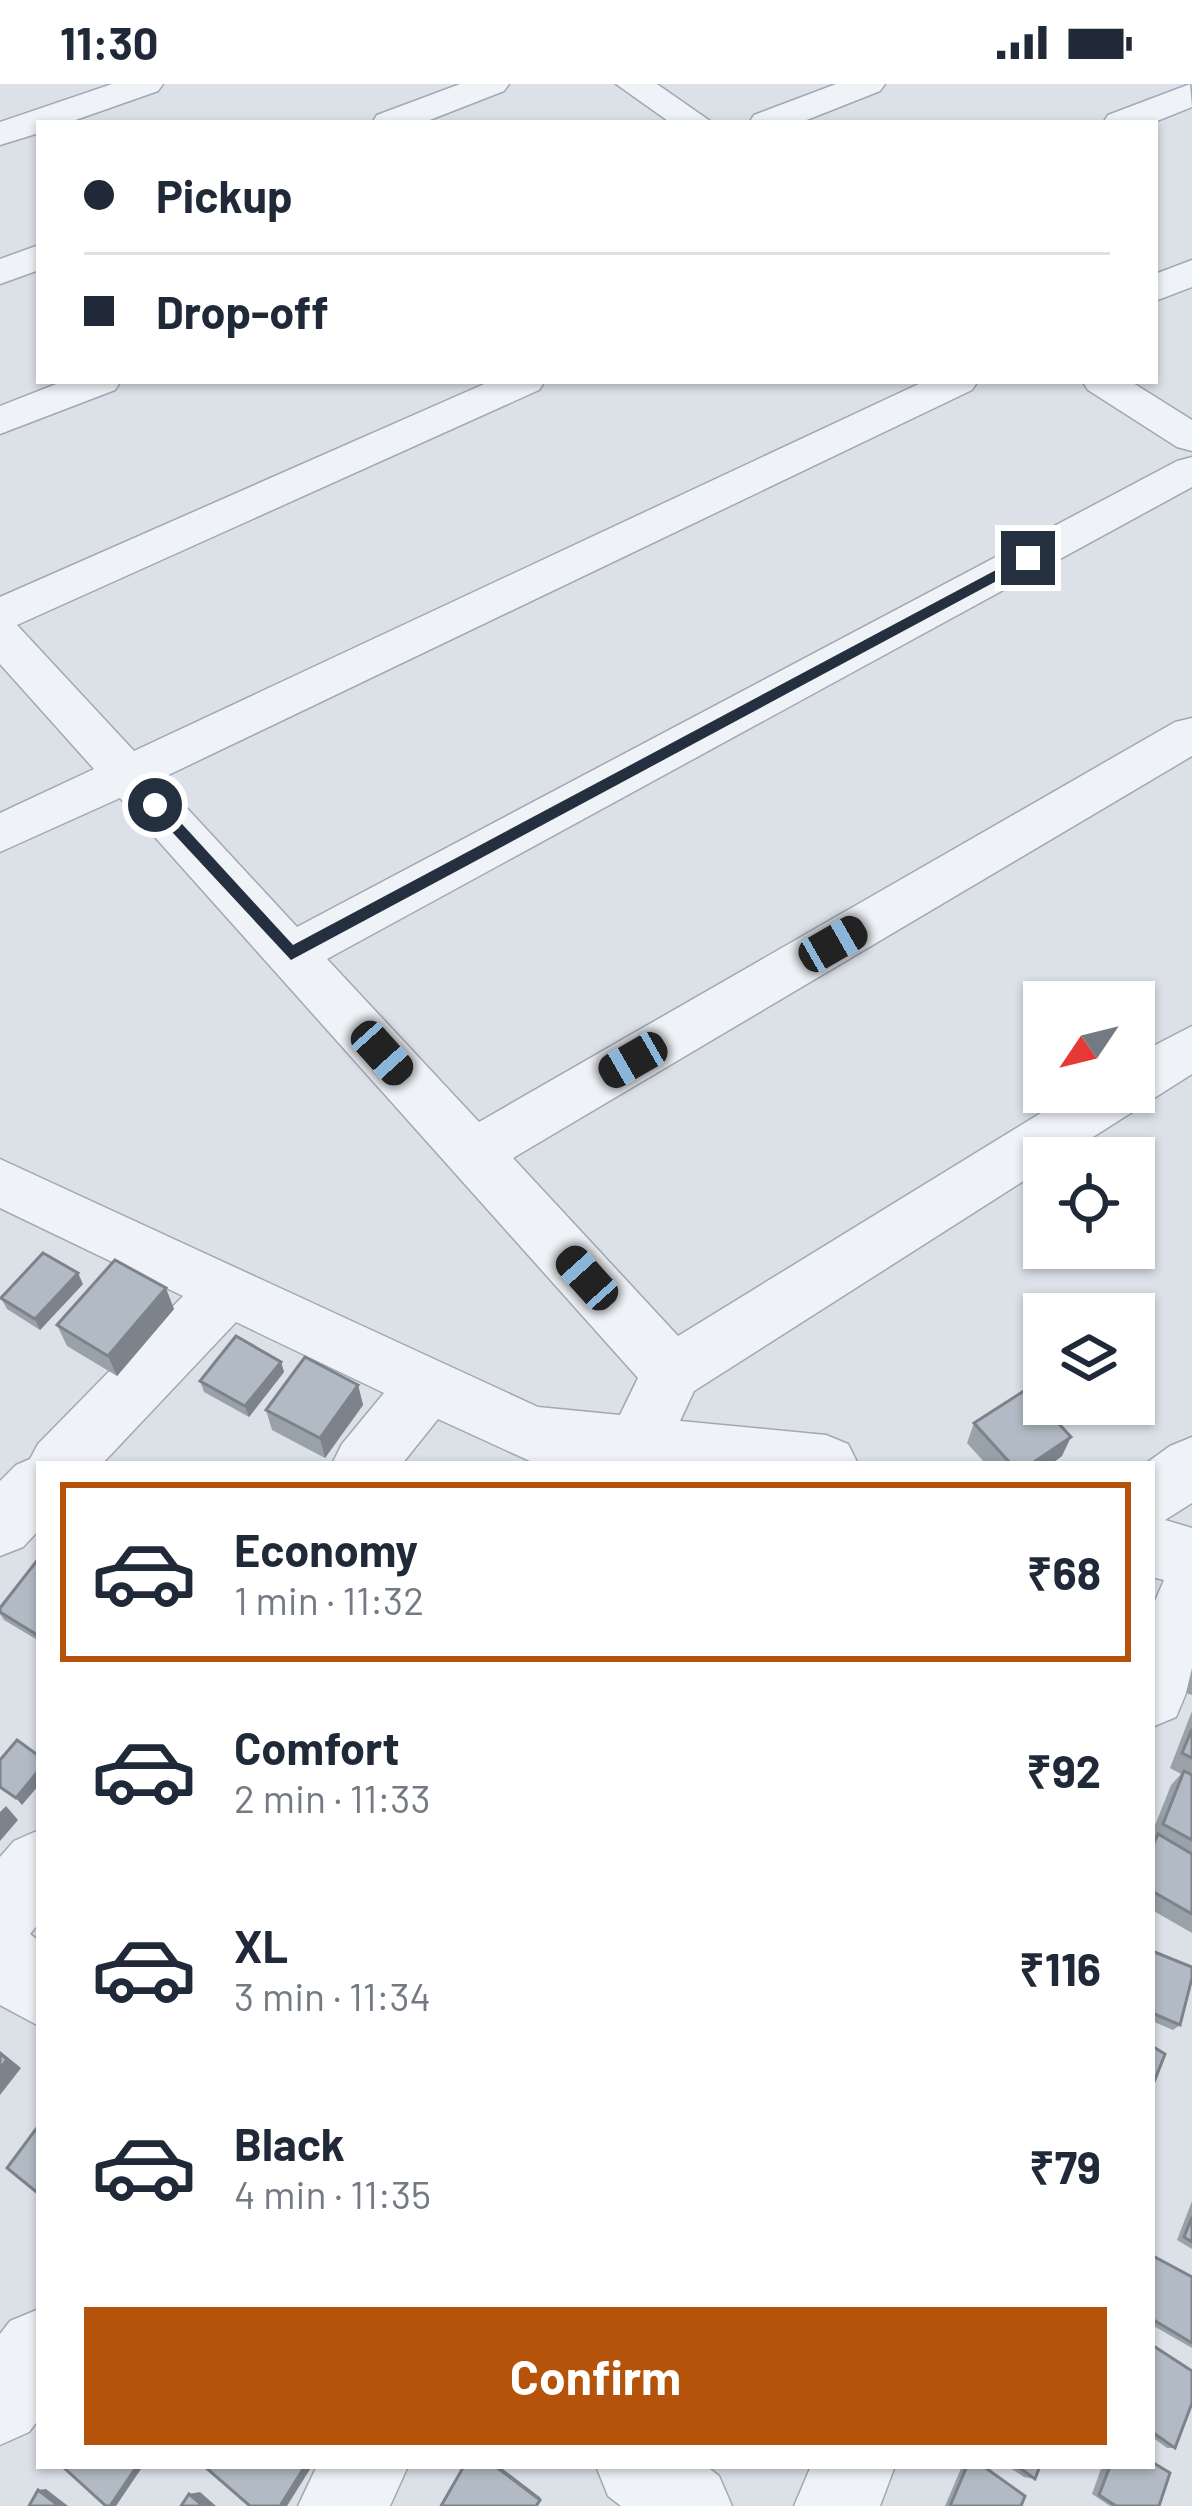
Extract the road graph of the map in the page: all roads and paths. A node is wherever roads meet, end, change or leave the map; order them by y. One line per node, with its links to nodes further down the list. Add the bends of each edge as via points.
1 (146, 84): 6 (street)
2 (492, 84): 7 (street)
3 (633, 84): 8 (street)
4 (868, 84): 9 (street)
5 (1192, 94): 10 (street)
6 (41, 120)
7 (398, 120)
8 (690, 120)
9 (775, 120)
10 (1128, 120)
11 (36, 122): 12 (street)
12 (0, 134)
13 (36, 258): 14 (street)
14 (0, 272)
15 (1192, 272): 16 (street)
16 (1158, 288)
17 (92, 384): 21 (street)
18 (517, 384): 24 (street)
19 (952, 384): 27 (street)
20 (1107, 384): 22 (street)
21 (0, 421)
22 (1192, 438)
23 (1192, 470): 29 (street)
24 (0, 615)
25 (0, 635): 27 (street)
26 (1192, 734): 33 (street)
27 (128, 775): 28 (street); 29 (street)
28 (0, 834)
29 (291, 954): 33 (street)
30 (1192, 1047): 31 (street)
31 (1155, 1070)
32 (1086, 1113): 36 (street)
33 (474, 1153): 36 (street)
34 (5, 1192): 35 (street)
35 (228, 1290): 37 (street); 39 (street)
36 (673, 1372): 38 (street)
37 (428, 1385): 38 (street, via 532,1434); 40 (street)
38 (634, 1455): 41 (street)
39 (63, 1461)
40 (366, 1461)
41 (762, 1461)
42 (1192, 1466): 44 (street)
43 (36, 1488): 45 (street)
44 (1155, 1494)
45 (0, 1526)
46 (1155, 1548): 47 (street)
47 (1192, 1558)
48 (1192, 1591): 49 (street)
49 (1155, 1686)
50 (36, 1870): 51 (street)
51 (0, 1914)
52 (0, 1957): 53 (street)
53 (36, 1987)
54 (36, 2354): 55 (street)
55 (0, 2403)
56 (364, 2469): 59 (street)
57 (642, 2469): 60 (street)
58 (852, 2469): 61 (street)
59 (341, 2506)
60 (689, 2506)
61 (837, 2506)

